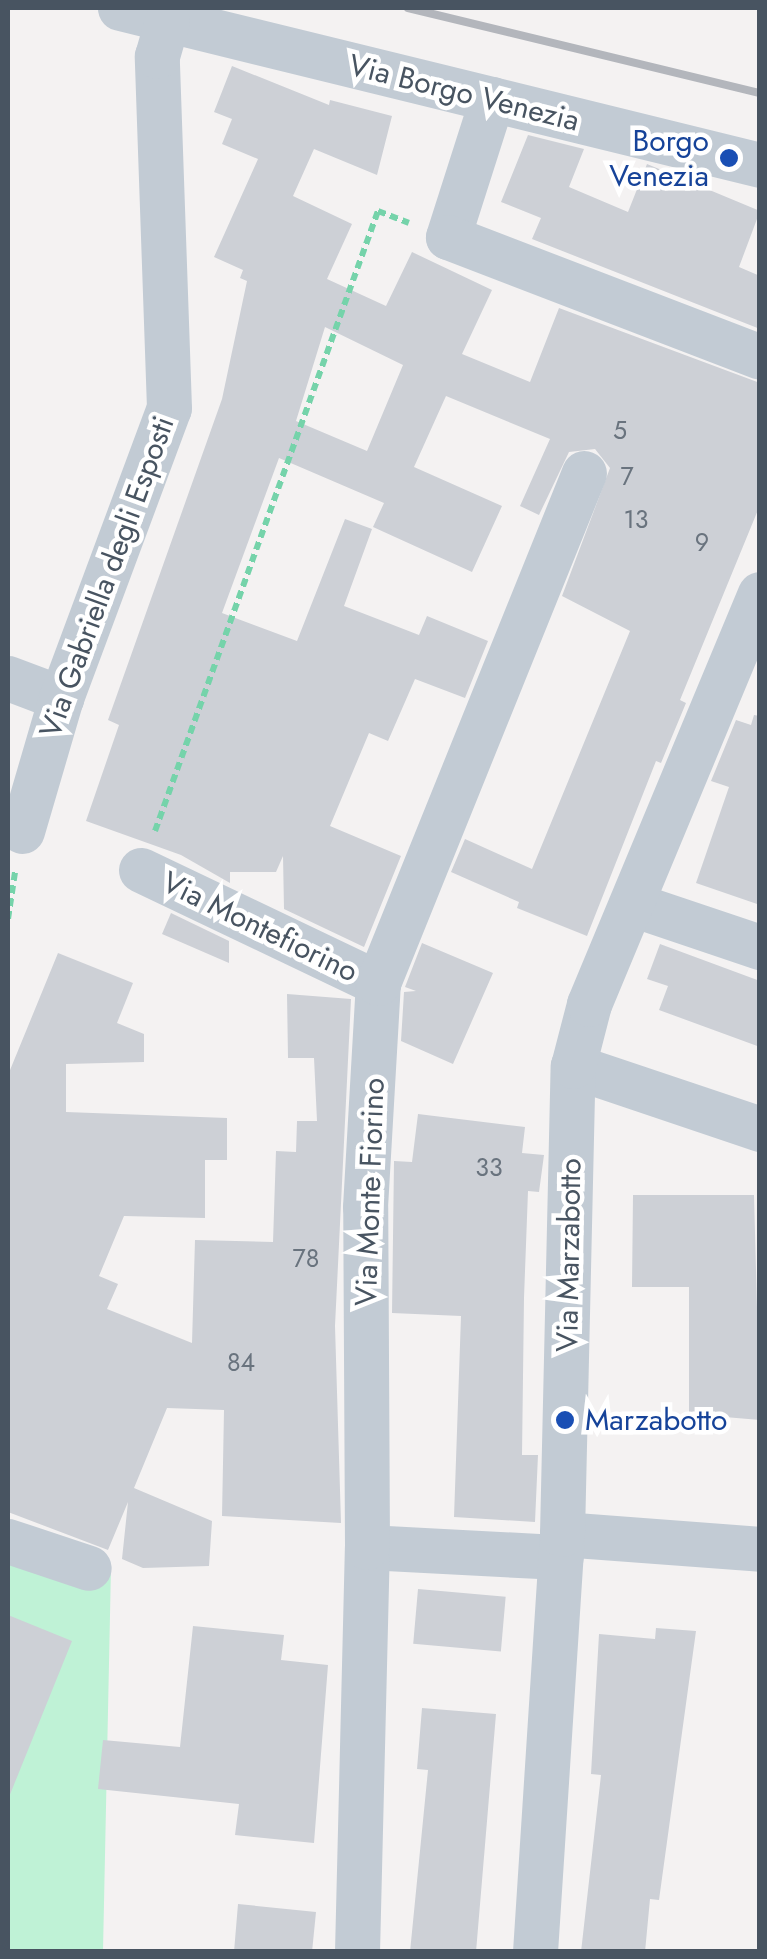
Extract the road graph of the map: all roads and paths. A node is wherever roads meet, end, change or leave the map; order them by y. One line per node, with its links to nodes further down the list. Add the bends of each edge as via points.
1 (120, 8): 2 (street, Via Borgo Venezia)
2 (165, 14): 3 (street, Via Borgo Venezia); 10 (street, Via Gabriella degli Esposti, via 157,56 169,408)
3 (492, 100): 4 (street, Via Borgo Venezia); 5 (street)
4 (760, 166)
5 (448, 237): 6 (street); 12 (path, via 378,212)
6 (760, 356)
7 (584, 473): 15 (street, Via Monte Fiorino)
8 (760, 594): 13 (street, Via Marzabotto)
9 (8, 678): 10 (street)
10 (61, 698): 11 (street, Via Gabriella degli Esposti)
11 (22, 832)
12 (142, 870): 15 (street, Via Montefiorino)
13 (635, 905): 14 (street); 16 (street, Via Marzabotto, via 589,1004)
14 (760, 947)
15 (378, 984): 20 (street, Via Monte Fiorino, via 365,1207)
16 (573, 1066): 17 (street); 19 (street, Via Marzabotto)
17 (760, 1130)
18 (8, 1540): 22 (street)
19 (562, 1545): 20 (street); 21 (street); 24 (street, Via Marzabotto)
20 (367, 1547): 23 (street, Via Monte Fiorino)
21 (760, 1549)
22 (89, 1568)
23 (356, 1952)
24 (536, 1952)

